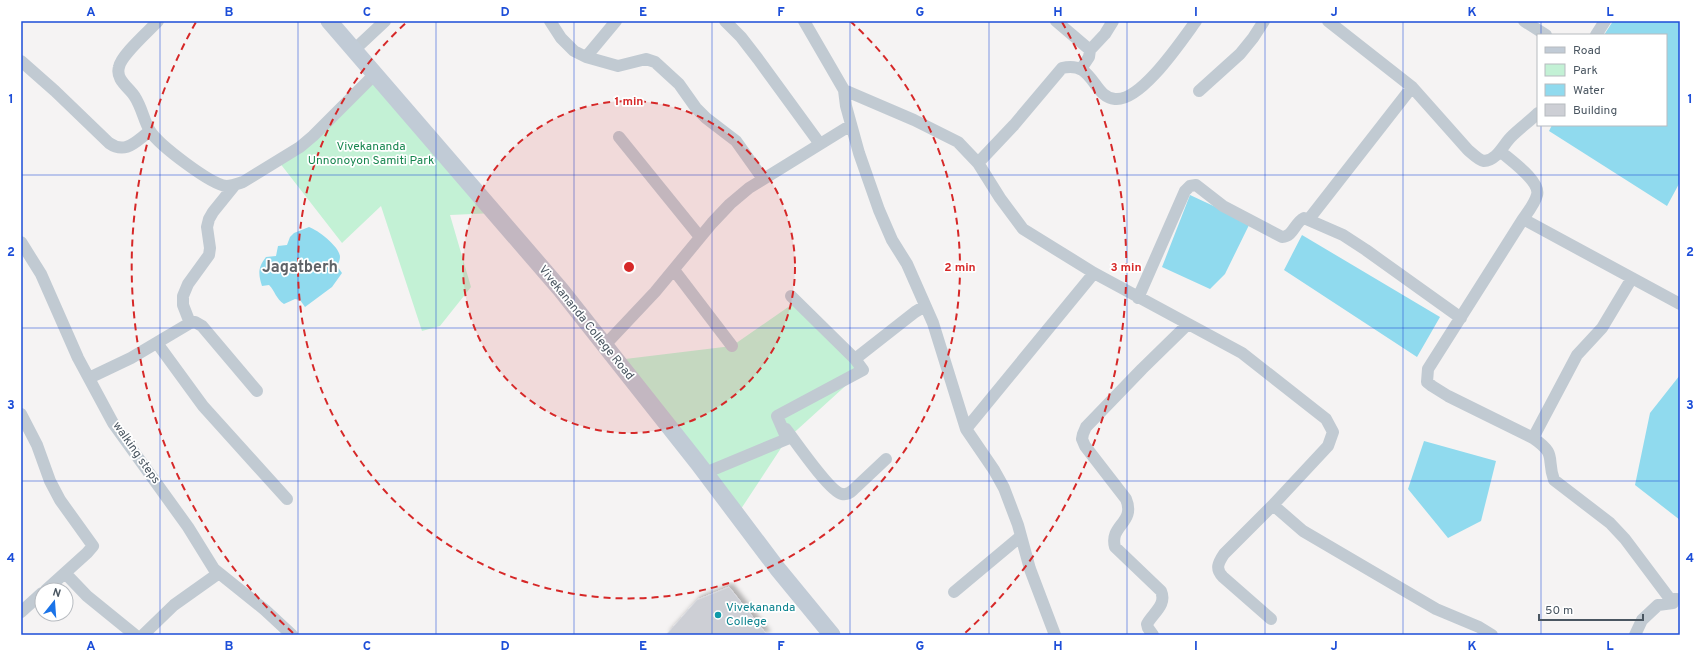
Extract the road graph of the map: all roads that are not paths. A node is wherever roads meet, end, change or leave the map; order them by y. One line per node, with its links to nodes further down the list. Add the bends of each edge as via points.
1 (158, 21): 28 (street, via 123,58 118,67 122,82 141,107)
2 (329, 21): 17 (street, Vivekananda College Road)
3 (385, 21): 17 (street)
4 (550, 21): 19 (street, via 561,38 574,51)
5 (616, 21): 19 (street)
6 (725, 21): 30 (street, via 758,59)
7 (804, 21): 24 (street)
8 (1056, 21): 18 (street)
9 (1113, 21): 18 (street)
10 (1196, 21): 21 (street, via 1154,75 1135,93 1123,99 1106,96)
11 (1264, 21): 25 (street, via 1240,54)
12 (1328, 21): 23 (street)
13 (1524, 21): 15 (street)
14 (1605, 21): 16 (street)
15 (1544, 34)
16 (1597, 34)
17 (354, 50): 22 (street, Vivekananda College Road)
18 (1090, 50): 21 (street, via 1089,57)
19 (586, 57): 33 (street, via 618,66 646,60 655,62 679,84 706,118 736,141)
20 (21, 61): 28 (street, via 115,148 131,146)
21 (1081, 69): 32 (street, via 1070,66 1062,68)
22 (374, 74): 34 (street, via 300,147); 50 (street, Vivekananda College Road, via 561,290)
23 (1412, 87): 31 (street, via 1478,158 1484,161); 35 (street)
24 (844, 90): 27 (street); 32 (street, via 958,142)
25 (1199, 91)
26 (1537, 114): 31 (street, via 1511,137)
27 (851, 125): 30 (street); 45 (street, via 879,210)
28 (150, 131): 34 (street, via 181,160 215,182 224,186)
29 (619, 137): 37 (street)
30 (820, 144): 33 (street)
31 (1500, 152): 36 (street, via 1537,186 1538,194)
32 (978, 163): 40 (street, via 1024,229)
33 (763, 179): 37 (street, via 730,204)
34 (234, 186): 47 (street, via 209,219 209,256 188,284 183,296 183,305)
35 (1309, 219): 43 (street, via 1300,220 1292,233 1282,237 1223,206 1196,185 1190,186 1185,191); 46 (street, via 1343,235)
36 (1524, 219): 41 (street); 46 (street)
37 (700, 237): 39 (street)
38 (21, 242): 53 (street, walking steps, via 41,274)
39 (674, 270): 50 (street); 51 (street)
40 (1094, 273): 43 (street); 57 (street)
41 (1632, 278): 44 (street); 58 (street, via 1602,328 1577,355)
42 (792, 296): 52 (street)
43 (1138, 298): 48 (street)
44 (1680, 304)
45 (926, 306): 52 (street); 57 (street)
46 (1461, 318): 58 (street, via 1428,369 1427,382 1448,396)
47 (190, 323): 49 (street); 54 (street, via 195,322 202,326)
48 (1188, 324): 62 (street, via 1242,353 1326,419 1333,432 1328,446); 78 (street, via 1086,427 1082,439 1129,507 1128,515 1115,534 1115,547 1161,591 1163,596 1159,608 1147,624)
49 (157, 343): 53 (street); 61 (street, via 203,406)
50 (605, 345): 60 (street, Vivekananda College Road)
51 (732, 346)
52 (855, 359): 56 (street, via 863,370)
53 (89, 378): 65 (street, walking steps, via 113,423 188,527 214,569)
54 (257, 391)
55 (21, 414): 64 (street, via 37,444 60,500 93,546)
56 (777, 416): 59 (street, via 821,475 841,494 853,490); 60 (street, via 787,439)
57 (966, 429): 63 (street, via 1004,488)
58 (1533, 438): 69 (street, via 1549,453 1554,480 1610,524)
59 (886, 459)
60 (706, 473): 76 (street, Vivekananda College Road, via 777,568)
61 (287, 499)
62 (1273, 505): 71 (street, via 1224,554 1217,567 1223,577); 79 (street, via 1303,531 1436,609)
63 (1021, 536): 67 (street); 77 (street)
64 (65, 572): 66 (street); 73 (street, via 87,596)
65 (220, 573): 74 (street, via 174,605); 75 (street, walking steps)
66 (54, 582)
67 (954, 592)
68 (34, 600): 70 (street)
69 (1677, 601): 72 (street, via 1658,605 1642,620)
70 (22, 610)
71 (1271, 619)
72 (1638, 634)
73 (135, 635)
74 (143, 635)
75 (292, 635)
76 (832, 635)
77 (1054, 635)
78 (1153, 635)
79 (1492, 635)

